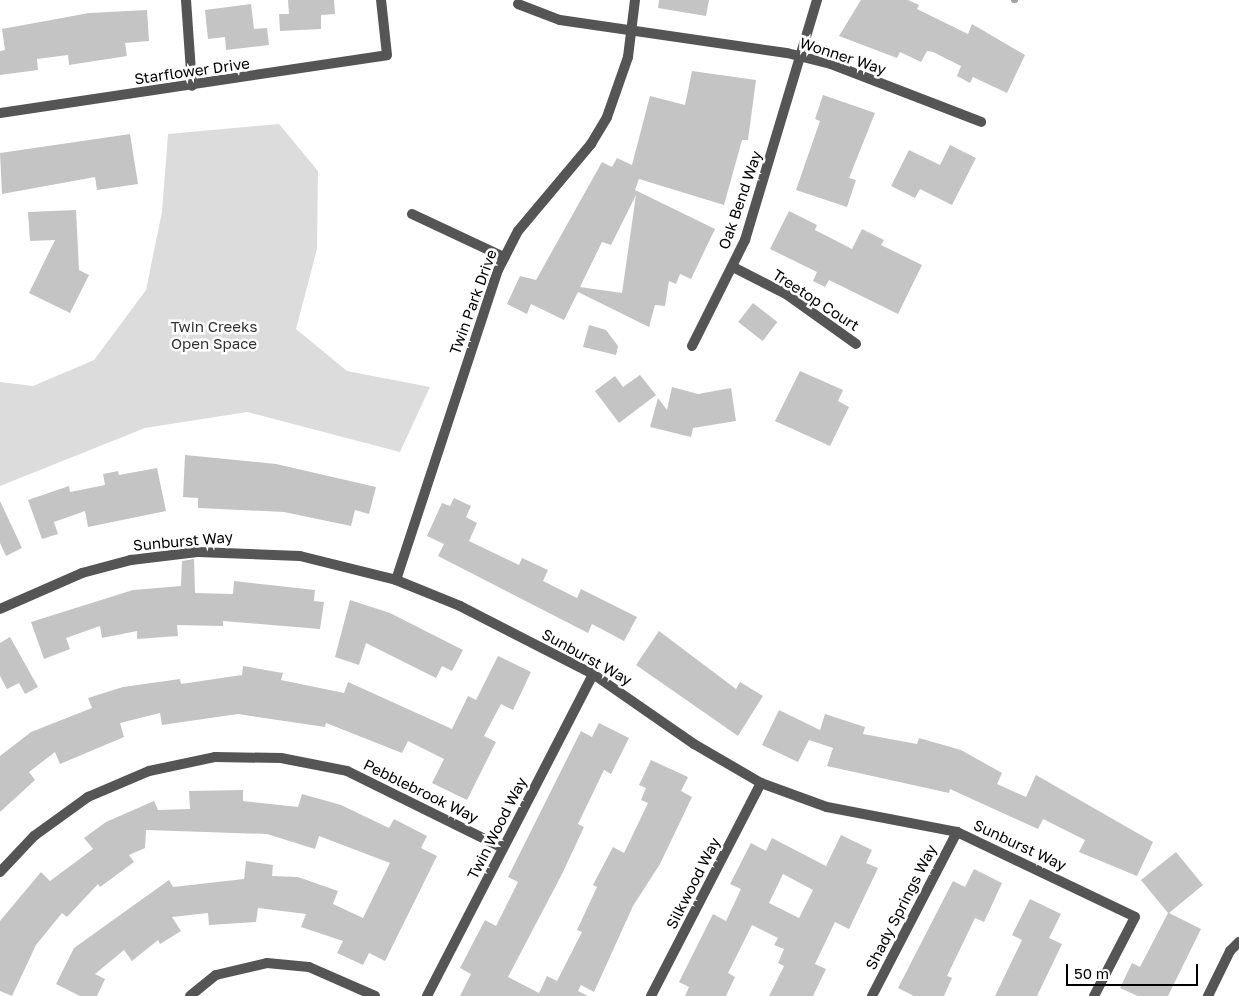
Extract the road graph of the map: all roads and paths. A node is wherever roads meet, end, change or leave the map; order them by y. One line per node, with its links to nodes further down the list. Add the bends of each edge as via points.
1 (186, 0): 8 (street)
2 (381, 0): 8 (street, Starflower Drive, via 387,55)
3 (635, 0): 6 (street, Twin Park Drive)
4 (817, 0): 7 (street, Oak Bend Way)
5 (518, 4): 6 (street, Wonner Way, via 560,20)
6 (632, 31): 7 (street, Wonner Way); 12 (street, Twin Park Drive, via 620,88 608,117 591,144 530,215)
7 (801, 57): 10 (street, Wonner Way); 13 (street, Oak Bend Way, via 756,207)
8 (192, 86): 9 (street, Starflower Drive)
9 (0, 113)
10 (981, 122)
11 (412, 214): 12 (street)
12 (504, 257): 16 (street, Twin Park Drive)
13 (733, 267): 14 (street, Treetop Court, via 786,294); 15 (street, Oak Bend Way)
14 (856, 344)
15 (692, 346)
16 (396, 580): 17 (street, Sunburst Way, via 300,556 198,552 131,560 82,573); 18 (street, Sunburst Way, via 460,606)
17 (0, 609)
18 (593, 674): 19 (street, Sunburst Way, via 702,748); 21 (street, Twin Wood Way)
19 (761, 783): 20 (street, Sunburst Way, via 826,807); 27 (street, Silkwood Way)
20 (957, 832): 28 (street, Shady Springs Way); 29 (street, Sunburst Way, via 1135,917)
21 (503, 848): 22 (street, Pebblebrook Way, via 347,772 282,758 223,756 149,771 88,797 34,836); 26 (street, Twin Wood Way)
22 (0, 872)
23 (1239, 942): 30 (street, via 1230,951)
24 (190, 996): 25 (street, via 222,972 267,963 309,967)
25 (375, 996)
26 (427, 996)
27 (651, 996)
28 (872, 996)
29 (1094, 996)
30 (1208, 996)

